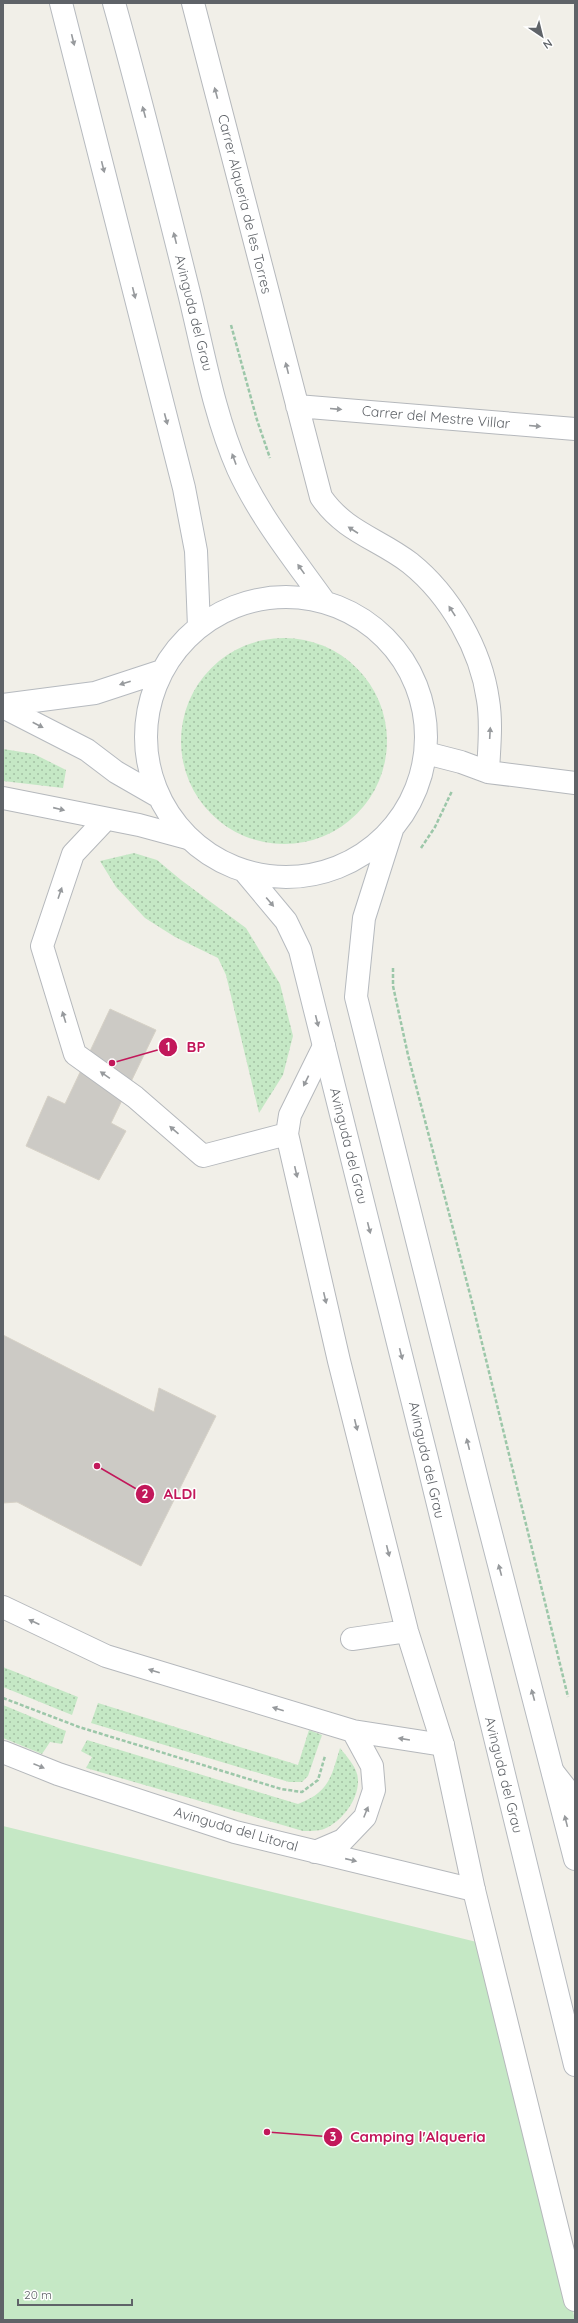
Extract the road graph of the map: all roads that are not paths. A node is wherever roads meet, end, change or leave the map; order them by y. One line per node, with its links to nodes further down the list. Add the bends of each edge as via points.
1 (62, 3): 7 (main road, one-way to 7, via 184,488 196,551)
2 (114, 3): 6 (main road, Avinguda del Grau, one-way to 2, via 253,498 226,437)
3 (193, 3): 4 (main road, Carrer Alqueria de les Torres, one-way to 3)
4 (297, 406): 5 (main road, Carrer del Mestre Villar, one-way to 5); 11 (main road, one-way to 4, via 488,700 482,675 462,628 443,597 409,563 352,529 320,498)
5 (575, 429)
6 (324, 601): 7 (main road, via 281,597 238,605); 10 (main road, via 360,617 391,643 413,675 425,713)
7 (199, 626): 8 (main road, via 178,647)
8 (162, 671): 9 (main road, one-way to 9, via 95,693); 13 (main road, via 148,708 146,746)
9 (3, 706): 13 (main road, one-way to 13, via 86,750 116,772)
10 (426, 753): 11 (main road); 16 (main road, via 415,794)
11 (488, 772): 12 (main road)
12 (575, 783)
13 (156, 795): 17 (main road)
14 (3, 798): 15 (main road, one-way to 15)
15 (106, 819): 17 (main road); 20 (main road, one-way to 15, via 203,1156 135,1096 75,1054 42,946 73,854)
16 (392, 830): 18 (main road, via 361,856 324,872 284,878); 27 (main road, one-way to 16, via 356,997 364,918)
17 (187, 838): 18 (main road, via 214,858)
18 (245, 872): 19 (main road, Avinguda del Grau, one-way to 19, via 289,927 300,950)
19 (324, 1046): 20 (main road, one-way to 20, via 290,1115); 32 (main road, Avinguda del Grau, one-way to 32)
20 (287, 1134): 22 (main road, one-way to 22, via 339,1361)
21 (3, 1607): 24 (main road, one-way to 21, via 106,1656)
22 (408, 1631): 23 (main road); 25 (main road)
23 (352, 1639)
24 (353, 1731): 25 (main road, one-way to 24); 29 (main road, one-way to 24, via 343,1840 365,1817 374,1790 372,1766)
25 (443, 1745): 31 (main road)
26 (3, 1752): 29 (main road, Avinguda del Litoral, one-way to 29, via 58,1774 235,1832)
27 (553, 1772): 28 (main road); 30 (main road, one-way to 27)
28 (575, 1800)
29 (316, 1852): 31 (main road, Avinguda del Litoral, one-way to 31)
30 (575, 1859)
31 (474, 1890): 33 (main road)
32 (575, 2065)
33 (575, 2300)

